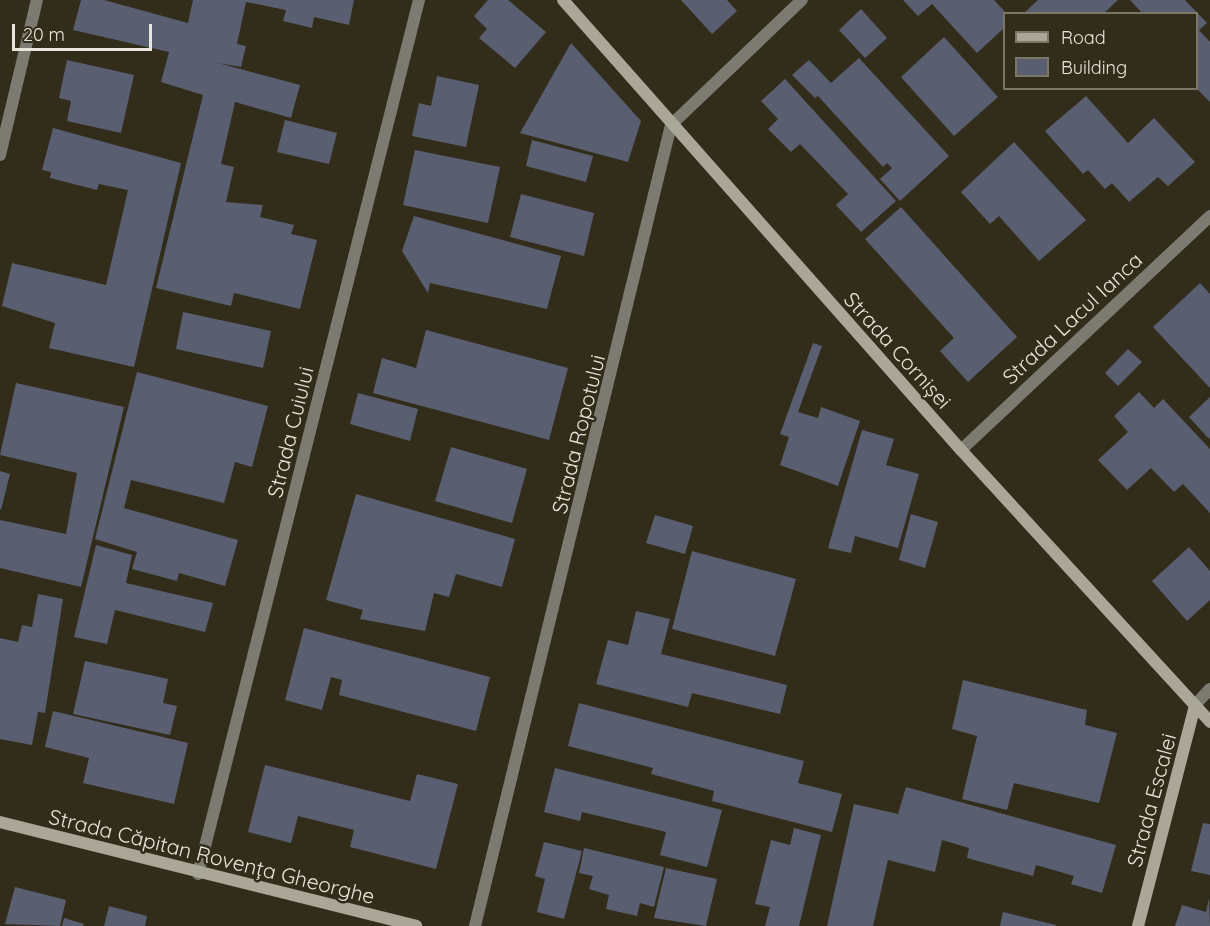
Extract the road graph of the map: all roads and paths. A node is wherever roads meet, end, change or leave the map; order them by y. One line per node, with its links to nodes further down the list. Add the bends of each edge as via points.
1 (37, 0): 6 (street)
2 (419, 0): 13 (street, Strada Cuiului)
3 (563, 0): 5 (street, Strada Cornișei)
4 (801, 0): 5 (street)
5 (671, 125): 8 (street, Strada Cornișei); 15 (street, Strada Ropotului)
6 (0, 155)
7 (1210, 216): 8 (street, Strada Lacul Ianca)
8 (961, 450): 10 (street, Strada Cornișei)
9 (1210, 689): 10 (street, Strada Escalei)
10 (1195, 705): 11 (street, Strada Cornișei); 16 (street, Strada Escalei)
11 (1210, 722)
12 (0, 822): 13 (street, Strada Căpitan Rovența Gheorghe)
13 (198, 874): 14 (street, Strada Căpitan Rovența Gheorghe)
14 (416, 926)
15 (475, 926)
16 (1138, 926)

